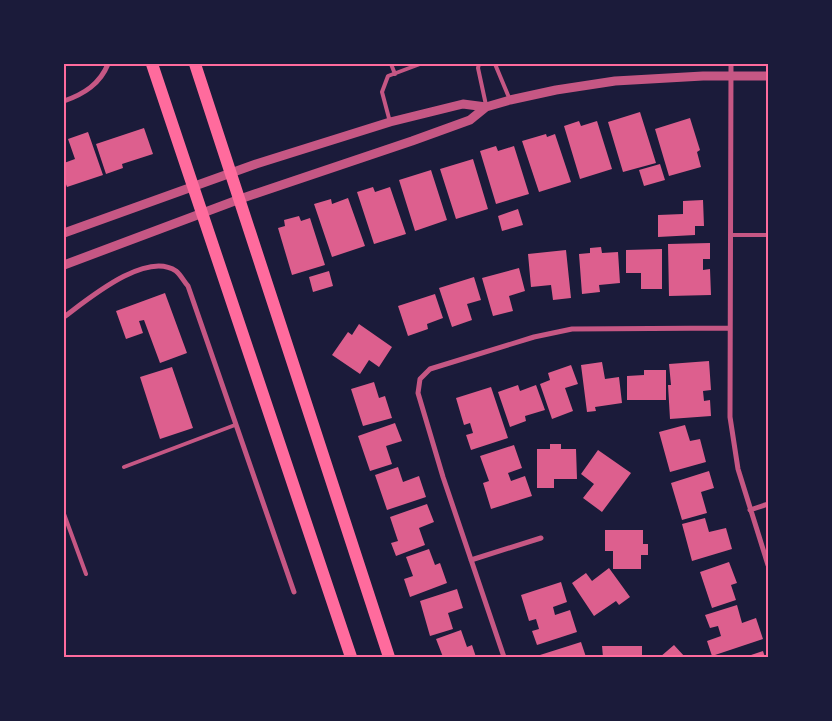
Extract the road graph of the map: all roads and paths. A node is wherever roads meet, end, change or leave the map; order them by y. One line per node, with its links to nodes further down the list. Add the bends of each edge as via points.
1 (108, 64): 13 (street, via 93,86)
2 (152, 64): 17 (main road)
3 (195, 64): 16 (main road)
4 (391, 64): 9 (lane)
5 (420, 64): 9 (lane)
6 (479, 64): 14 (lane)
7 (495, 64): 12 (lane)
8 (731, 64): 10 (street)
9 (395, 74): 15 (lane, via 388,76 382,92)
10 (732, 76): 11 (street); 12 (street, via 615,81); 21 (street)
11 (768, 76)
12 (510, 100): 14 (street)
13 (64, 101)
14 (486, 106): 15 (street, via 463,104); 18 (street, via 470,120)
15 (390, 122): 16 (street)
16 (231, 172): 17 (street); 18 (main road)
17 (193, 186): 19 (main road); 20 (street)
18 (240, 199): 19 (street); 37 (main road)
19 (202, 213): 23 (street); 36 (main road)
20 (64, 233)
21 (730, 235): 22 (lane); 25 (street)
22 (768, 235)
23 (64, 265)
24 (64, 317): 26 (street, via 108,284 130,273 149,267 168,267 177,272 188,286)
25 (730, 328): 29 (street, via 730,417 738,469); 32 (street, via 572,329 534,337 430,369 420,380 418,393)
26 (235, 425): 27 (lane); 35 (street)
27 (124, 467)
28 (768, 504): 29 (street)
29 (750, 510): 33 (street)
30 (64, 514): 34 (lane)
31 (540, 538): 32 (street)
32 (471, 560): 38 (street)
33 (768, 565)
34 (86, 574)
35 (294, 592)
36 (351, 657)
37 (389, 657)
38 (504, 657)

